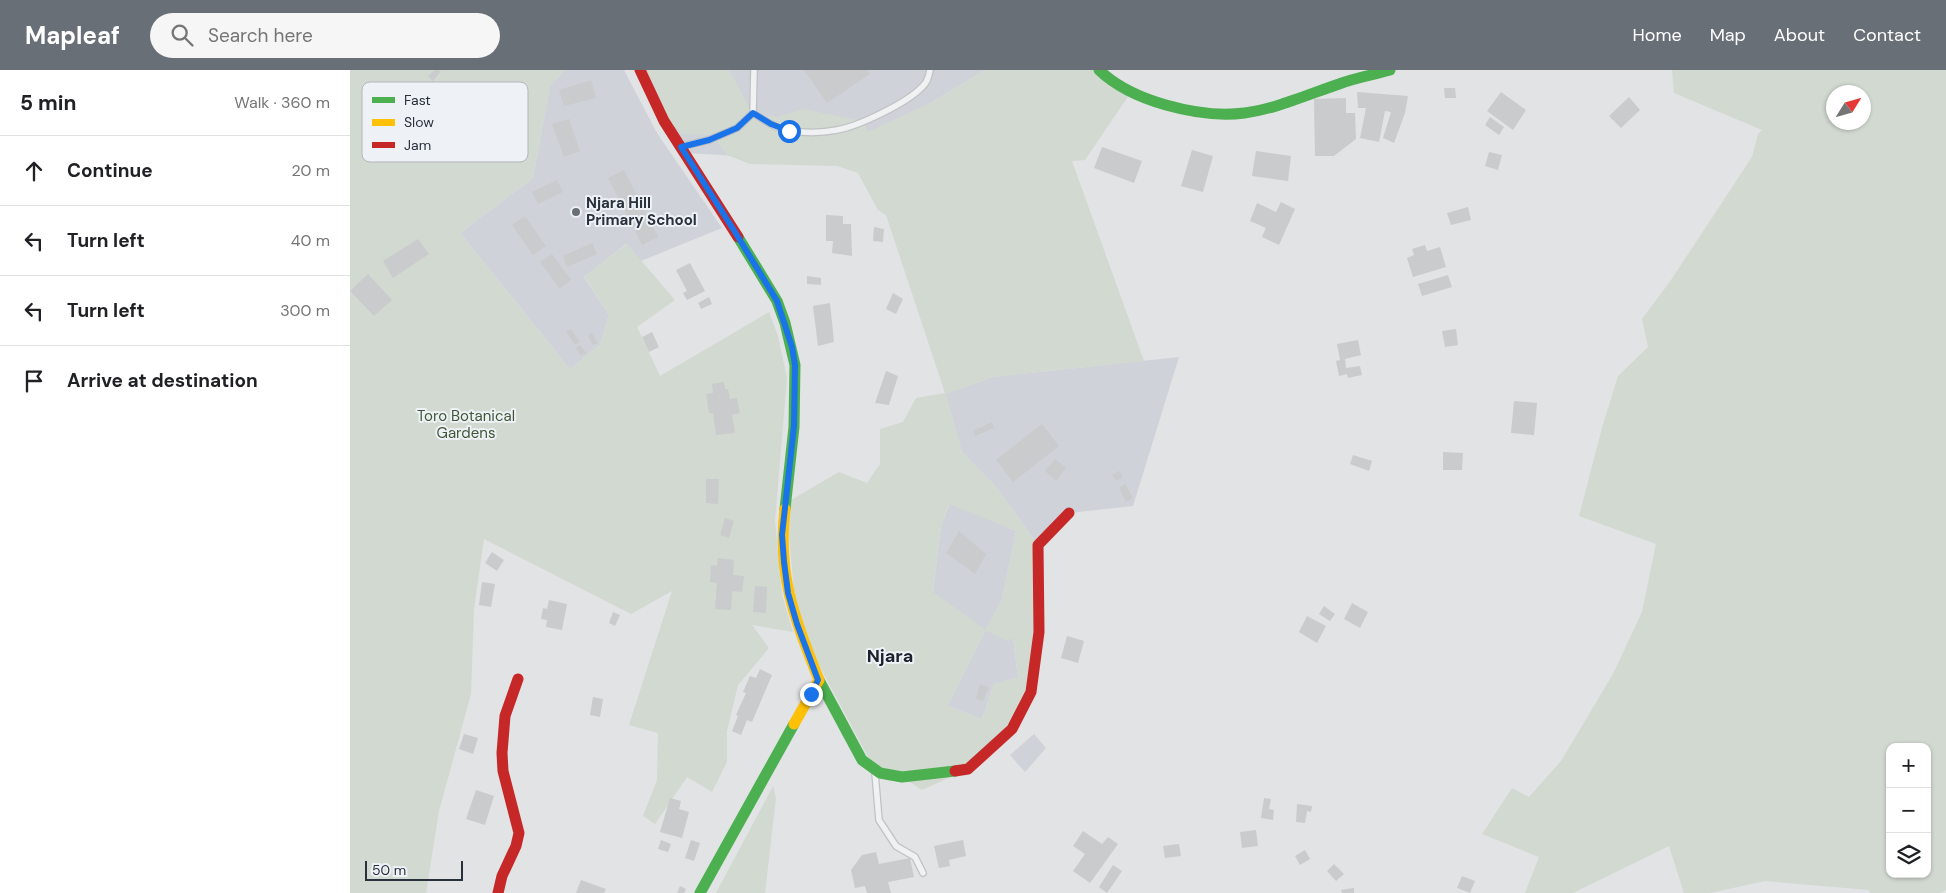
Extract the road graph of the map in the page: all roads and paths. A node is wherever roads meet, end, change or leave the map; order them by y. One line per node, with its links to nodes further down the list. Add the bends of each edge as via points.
1 (640, 70): 7 (street, via 664,121)
2 (754, 70): 6 (lane)
3 (930, 70): 6 (lane, via 924,86 900,103 858,124 837,130 789,131)
4 (1099, 70): 5 (street, via 1127,91 1149,100 1175,108 1234,116 1272,108 1341,83)
5 (1390, 70)
6 (753, 113): 7 (lane, via 737,128)
7 (681, 147): 10 (street, via 777,301 792,347 795,365 794,426 782,535 784,562 788,593)
8 (1069, 513): 11 (street, via 1038,545 1039,632 1031,692 1012,729 968,769 902,777 880,773)
9 (518, 679): 13 (street, via 505,716 502,753 503,772 519,833)
10 (818, 680): 11 (street, via 862,760); 14 (street)
11 (874, 768): 12 (lane, via 879,820 896,846 915,857)
12 (923, 873)
13 (498, 893)
14 (700, 893)

